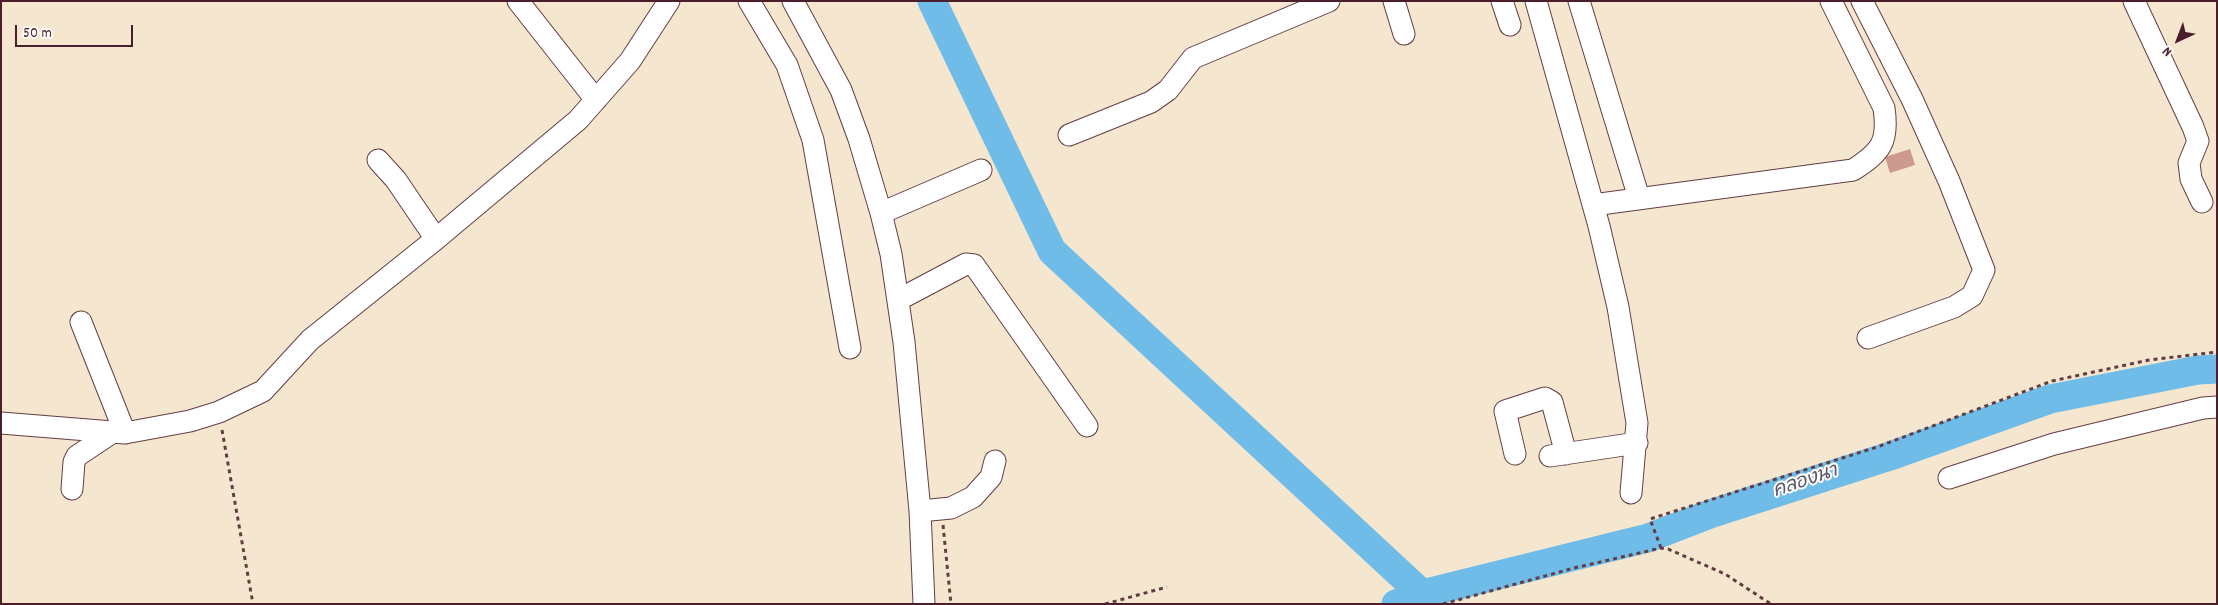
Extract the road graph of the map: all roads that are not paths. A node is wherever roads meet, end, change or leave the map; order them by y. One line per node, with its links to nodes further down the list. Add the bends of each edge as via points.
1 (518, 1): 15 (street)
2 (669, 1): 15 (street, via 630,60)
3 (749, 1): 27 (street, via 787,65 813,140)
4 (793, 1): 22 (street, via 841,90)
5 (1329, 1): 16 (street, via 1193,58 1168,90 1151,102)
6 (1394, 1): 14 (street)
7 (1502, 1): 13 (street)
8 (1536, 1): 21 (street)
9 (1579, 1): 19 (street)
10 (1831, 1): 19 (street, via 1884,108 1886,127 1880,147 1869,160 1853,170)
11 (1862, 1): 26 (street, via 1912,99 1984,270 1972,296 1954,307)
12 (2134, 1): 20 (street, via 2198,141 2190,163 2192,179)
13 (1510, 25)
14 (1404, 34)
15 (596, 100): 23 (street, via 578,120)
16 (1068, 135)
17 (378, 160): 23 (street, via 396,180)
18 (980, 170): 22 (street)
19 (1639, 198): 21 (street)
20 (2202, 202)
21 (1593, 205): 32 (street, via 1618,307 1638,423)
22 (881, 213): 24 (street)
23 (436, 240): 31 (street, via 310,340 264,392 190,421)
24 (898, 300): 30 (street, via 966,264 974,265); 38 (street)
25 (81, 322): 31 (street)
26 (1868, 338)
27 (850, 348)
28 (2217, 407): 35 (street, via 2054,444)
29 (1, 423): 31 (street)
30 (1087, 426)
31 (119, 432): 36 (street, via 77,456)
32 (1637, 443): 33 (street, via 1558,456 1549,399 1503,402); 37 (street)
33 (1515, 454)
34 (995, 460): 38 (street, via 991,477 973,497 952,508)
35 (1949, 478)
36 (72, 489)
37 (1631, 493)
38 (931, 510): 39 (street)
39 (924, 604)

